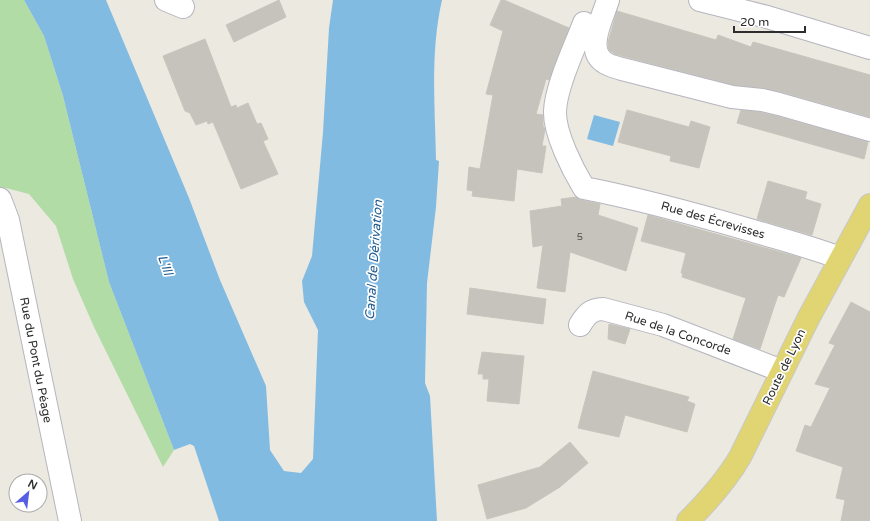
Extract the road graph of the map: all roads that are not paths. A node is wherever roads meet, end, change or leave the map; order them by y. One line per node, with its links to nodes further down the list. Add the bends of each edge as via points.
1 (608, 0): 5 (street, via 595,41 595,50 604,63 732,97 779,104)
2 (700, 0): 4 (street)
3 (584, 23): 8 (street, Rue des Écrevisses, via 557,98 555,111 570,164 584,188 711,218)
4 (870, 48)
5 (870, 130)
6 (0, 199): 11 (street, Rue du Pont du Péage, via 8,220)
7 (870, 206): 8 (main road, Route de Lyon)
8 (840, 258): 10 (main road, Route de Lyon)
9 (580, 325): 10 (street, Rue de la Concorde, via 590,312 603,308 663,325)
10 (782, 371): 12 (main road, Route de Lyon, via 730,474)
11 (70, 521)
12 (688, 521)

